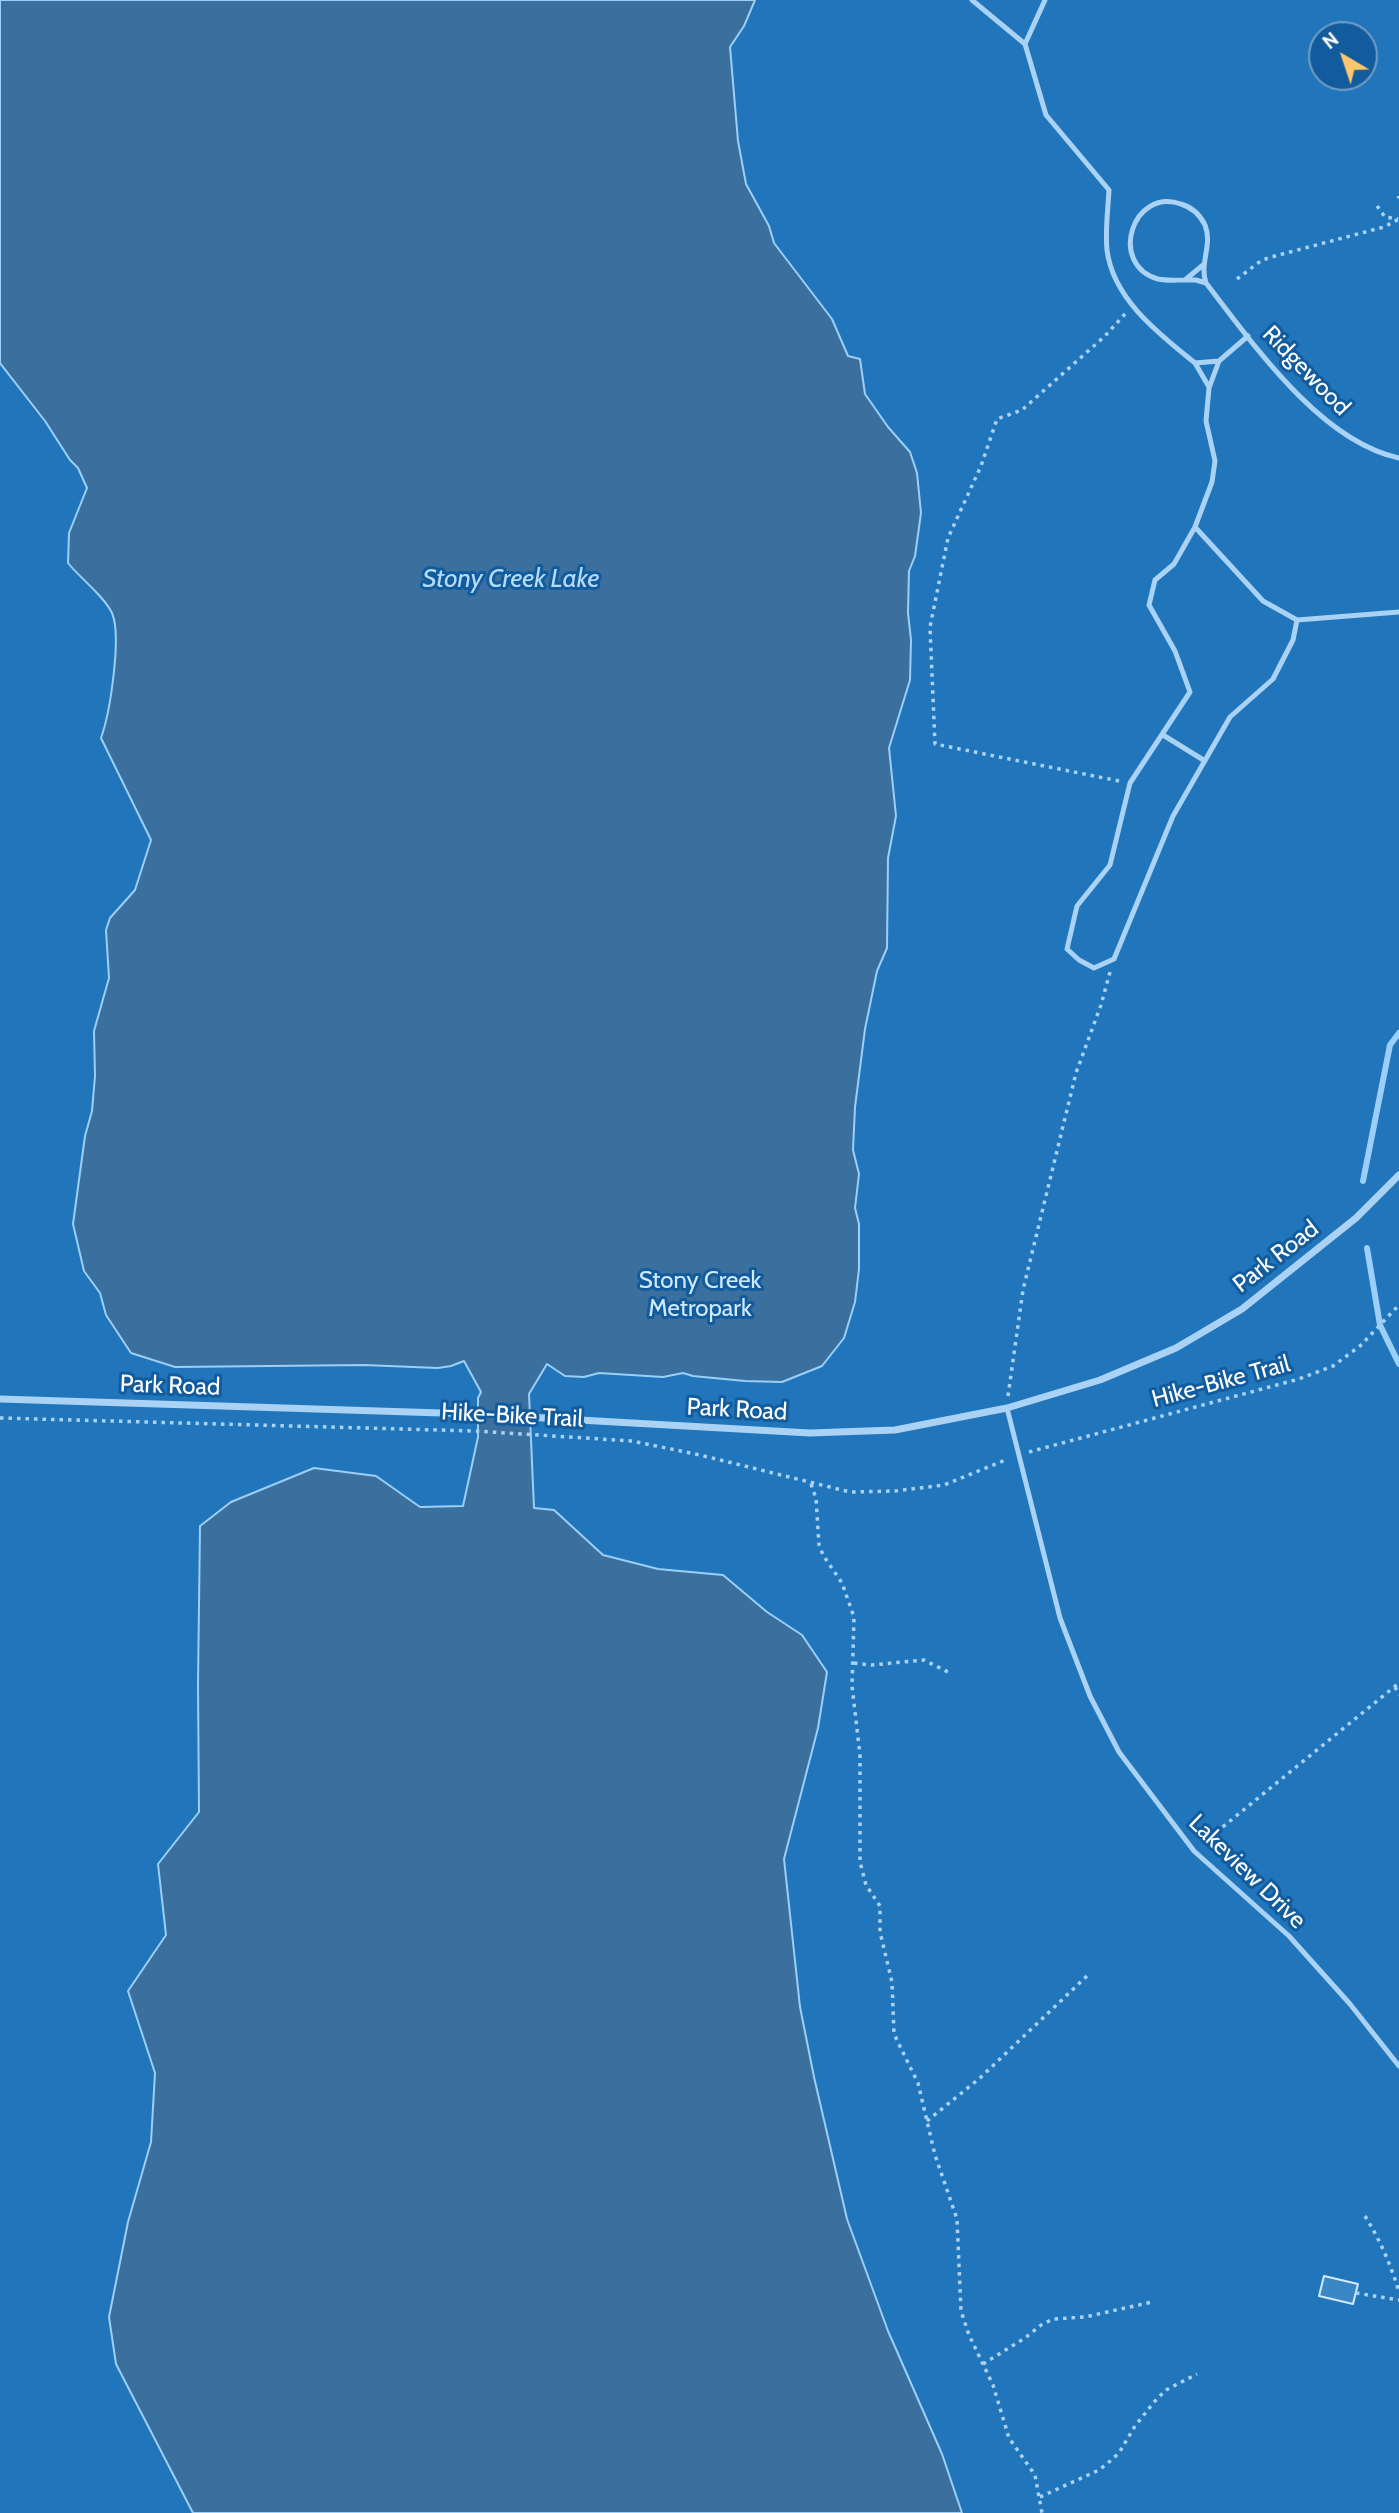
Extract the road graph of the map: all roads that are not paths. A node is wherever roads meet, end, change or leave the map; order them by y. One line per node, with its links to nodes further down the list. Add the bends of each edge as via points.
1 (972, 0): 3 (lane)
2 (1045, 0): 3 (lane)
3 (1025, 44): 9 (lane, via 1046,115 1109,190 1107,251 1120,288 1157,333)
4 (1203, 265): 5 (lane); 5 (lane, Ridgewood, via 1208,236 1197,214 1175,202 1150,206 1140,214 1129,238 1136,263 1157,279); 6 (lane, Ridgewood)
5 (1185, 280): 6 (lane, Ridgewood)
6 (1206, 283): 7 (lane, Ridgewood)
7 (1248, 336): 8 (lane); 11 (lane, Ridgewood, via 1317,414 1349,439)
8 (1219, 362): 9 (lane); 10 (lane)
9 (1195, 363): 10 (lane)
10 (1209, 387): 12 (lane, via 1206,421 1215,461)
11 (1399, 458)
12 (1195, 527): 14 (lane, via 1263,601); 15 (lane, via 1174,564 1156,580 1149,605 1175,651 1190,692)
13 (1399, 611): 14 (lane)
14 (1297, 620): 16 (lane, via 1293,640 1273,679 1230,717)
15 (1163, 734): 16 (lane); 16 (lane, via 1130,783 1110,865 1077,906 1068,949 1079,960 1094,968 1114,958 1173,816)
16 (1205, 761)
17 (1399, 1174): 19 (street, Park Road, via 1356,1218 1242,1309 1176,1348 1100,1380)
18 (0, 1399): 19 (street, Park Road, via 473,1415 810,1433 895,1430)
19 (1007, 1408): 20 (lane, Lakeview Drive, via 1060,1618 1118,1752 1194,1851 1289,1936)
20 (1399, 2066)

